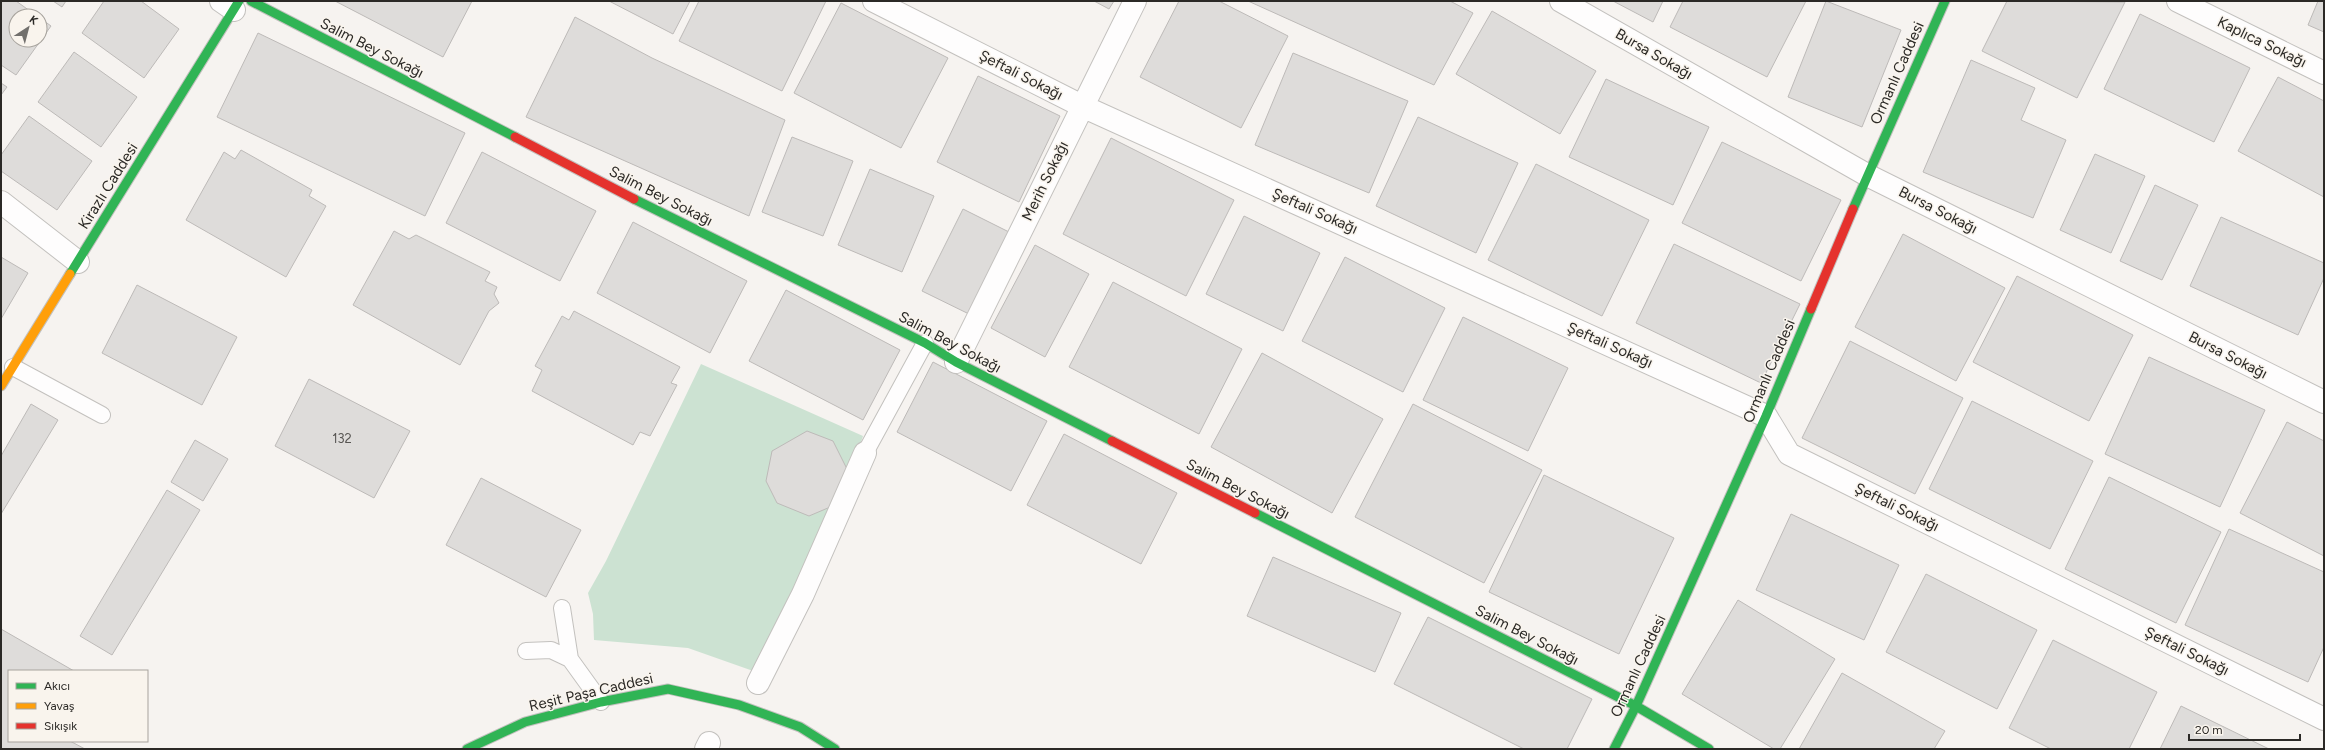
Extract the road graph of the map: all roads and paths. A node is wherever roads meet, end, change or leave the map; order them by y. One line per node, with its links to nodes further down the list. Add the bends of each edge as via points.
1 (874, 1): 8 (street, Şeftali Sokağı)
2 (1135, 1): 8 (street, Merih Sokağı)
3 (1561, 1): 9 (street, Bursa Sokağı)
4 (1945, 1): 9 (main road, Ormanlı Caddesi)
5 (2178, 1): 7 (street, Kaplıca Sokağı)
6 (236, 3): 11 (main road, Kirazlı Caddesi); 12 (main road, Salim Bey Sokağı)
7 (2324, 73)
8 (1082, 106): 13 (street, Merih Sokağı); 18 (street, Şeftali Sokağı)
9 (1867, 174): 16 (street, Bursa Sokağı); 18 (main road, Ormanlı Caddesi)
10 (1, 202): 11 (street)
11 (78, 262): 14 (main road, Kirazlı Caddesi)
12 (925, 343): 13 (main road, Salim Bey Sokağı); 19 (lane)
13 (956, 362): 25 (main road, Salim Bey Sokağı)
14 (13, 367): 15 (main road, Kirazlı Caddesi); 17 (lane)
15 (1, 386)
16 (2324, 402)
17 (102, 415)
18 (1766, 416): 25 (main road, Ormanlı Caddesi); 26 (street, Şeftali Sokağı, via 1789,454)
19 (865, 453): 23 (street, via 803,594)
20 (562, 608): 22 (lane)
21 (526, 651): 22 (lane, via 551,650)
22 (570, 659): 24 (lane)
23 (758, 682)
24 (601, 702): 27 (main road, Reşit Paşa Caddesi, via 524,722); 28 (main road, Reşit Paşa Caddesi, via 668,689 739,705 800,727)
25 (1636, 706): 29 (main road, Ormanlı Caddesi); 30 (main road, Salim Bey Sokağı)
26 (2324, 719)
27 (467, 749)
28 (835, 749)
29 (1614, 749)
30 (1709, 749)

